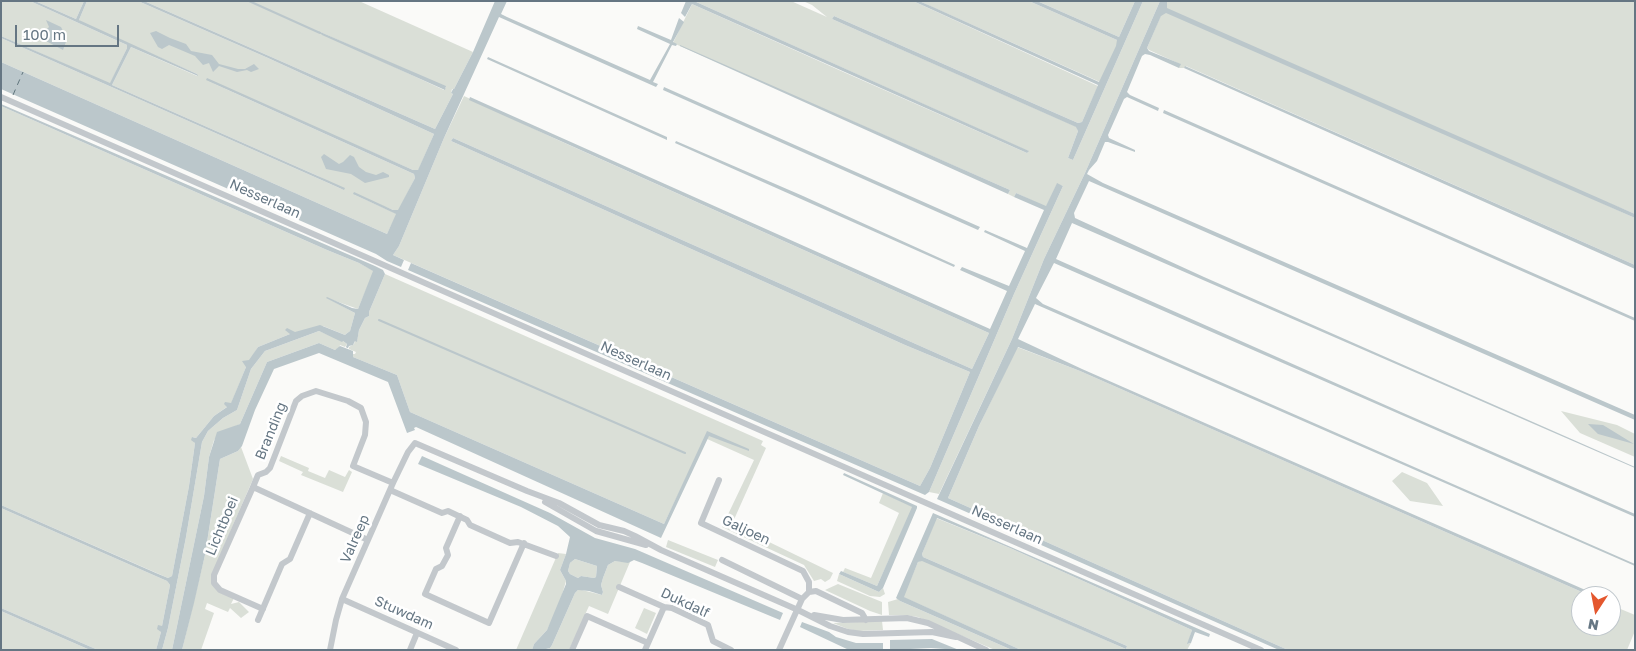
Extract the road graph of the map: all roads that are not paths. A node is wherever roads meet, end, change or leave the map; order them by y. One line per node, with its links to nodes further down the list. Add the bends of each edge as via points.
1 (1, 97): 32 (street, Nesserlaan)
2 (719, 480): 13 (street, Galjoen, via 701,522 803,571 809,582)
3 (393, 483): 4 (street, Branding, via 353,466 365,435 366,422 361,408 316,391 296,401 270,468 258,475); 5 (street, Valreep); 18 (street, Valreep, via 415,443 527,491 592,529 661,550)
4 (253, 487): 6 (street, Lichtboei); 17 (street, Lichtboei, via 214,575 214,583 220,590)
5 (390, 490): 7 (street, via 442,513 448,511); 8 (street, Valreep)
6 (310, 513): 8 (street, Lichtboei); 17 (street, via 290,559 282,564)
7 (460, 516): 9 (street, via 470,525 510,543); 9 (street, via 446,548 448,555 442,566 436,569 425,594 489,623)
8 (368, 540): 14 (street, Valreep)
9 (524, 544): 10 (street)
10 (556, 556)
11 (722, 560): 15 (street)
12 (619, 587): 16 (street, Dukdalf)
13 (809, 592): 15 (street); 20 (street, via 816,591 862,613)
14 (342, 599): 21 (street, Stuwdam); 24 (street, Valreep)
15 (802, 599): 18 (street)
16 (664, 606): 23 (street); 29 (street, Dukdalf, via 708,624 713,641)
17 (263, 609): 19 (street)
18 (798, 610): 20 (street, via 824,618); 22 (street, via 848,632 932,632); 30 (street)
19 (258, 620)
20 (866, 620): 22 (street, via 906,618 928,623)
21 (417, 632): 25 (street); 26 (street, Stuwdam)
22 (956, 636): 31 (street)
23 (648, 643): 27 (street, via 587,616); 28 (street)
24 (330, 650)
25 (410, 650)
26 (456, 650)
27 (572, 650)
28 (645, 650)
29 (731, 650)
30 (779, 650)
31 (986, 650)
32 (1261, 650)

